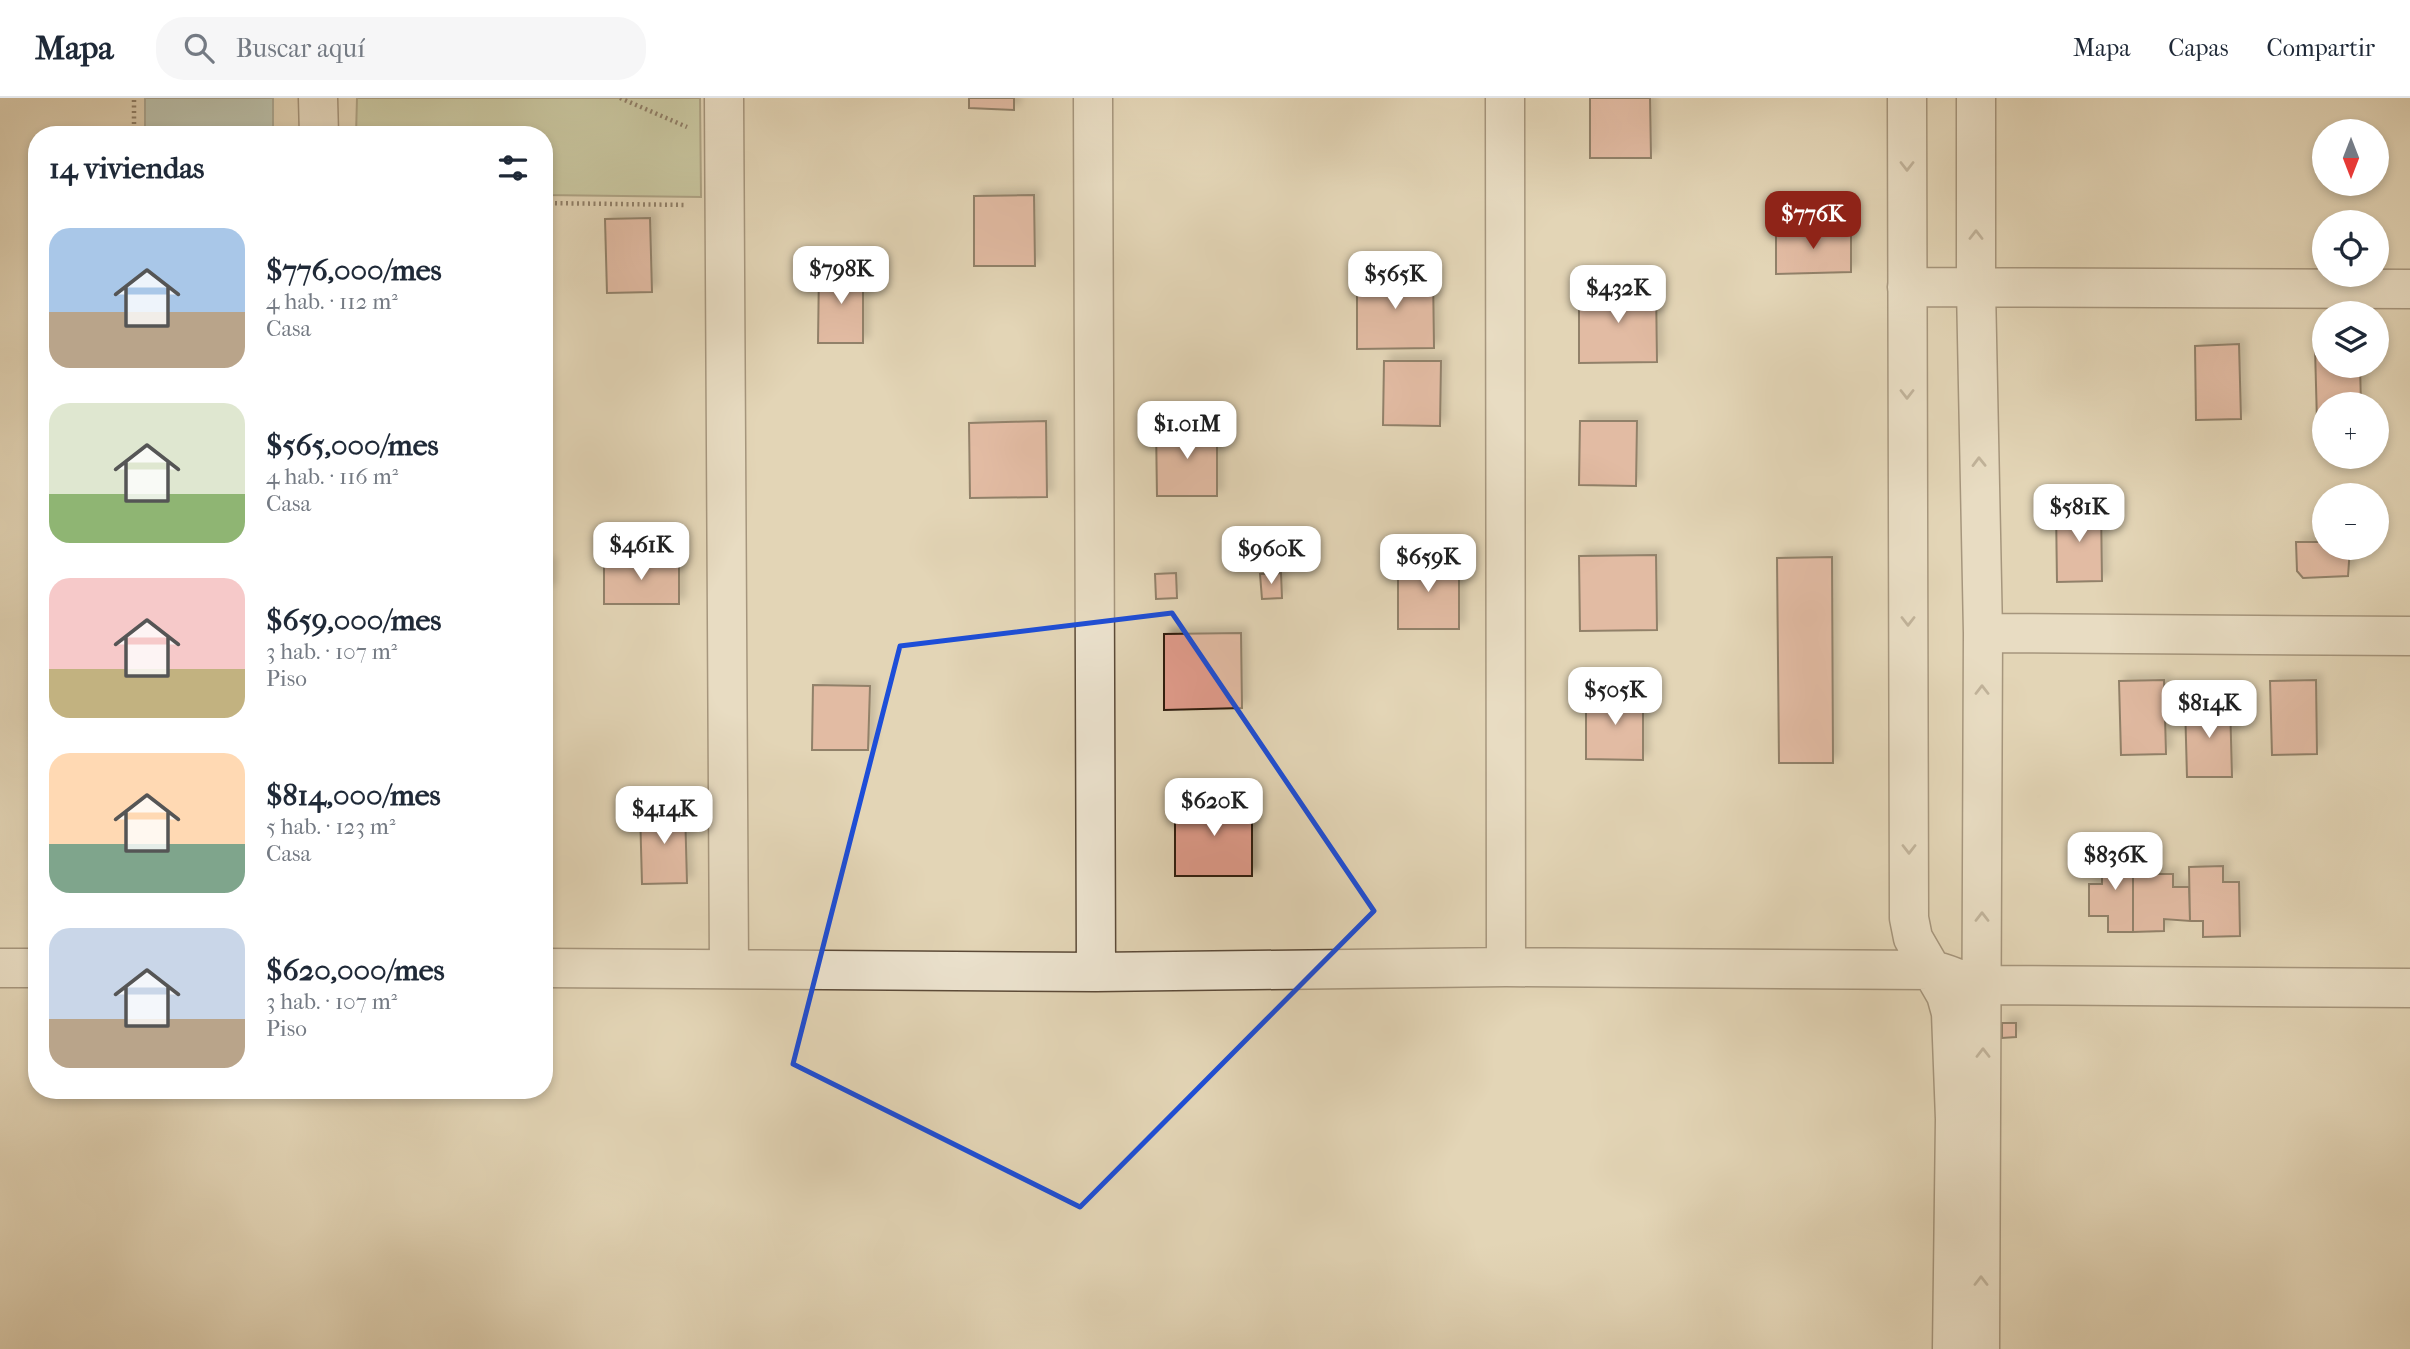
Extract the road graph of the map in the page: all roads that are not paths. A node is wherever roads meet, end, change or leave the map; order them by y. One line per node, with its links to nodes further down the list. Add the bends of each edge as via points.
1 (318, 98): 7 (street)
2 (724, 98): 17 (street)
3 (1093, 98): 19 (street)
4 (1506, 98): 13 (street)
5 (1907, 98): 8 (street, one-way to 8)
6 (1976, 98): 9 (street, one-way to 6)
7 (319, 126)
8 (1907, 288): 9 (street); 18 (street, one-way to 18, via 1909,918 1913,938)
9 (1976, 288): 10 (street); 11 (street, one-way to 9)
10 (2410, 289)
11 (1983, 633): 12 (street); 20 (street, one-way to 11)
12 (2410, 636)
13 (1506, 967): 18 (street); 19 (street)
14 (0, 968): 15 (street)
15 (28, 968)
16 (553, 968): 17 (street)
17 (729, 968): 19 (street)
18 (1931, 970): 20 (street, via 1946,972 1969,985); 22 (street, via 1951,1013 1955,1119)
19 (1096, 972)
20 (1983, 985): 21 (street); 23 (street, one-way to 20)
21 (2410, 988)
22 (1952, 1349)
23 (1980, 1349)

